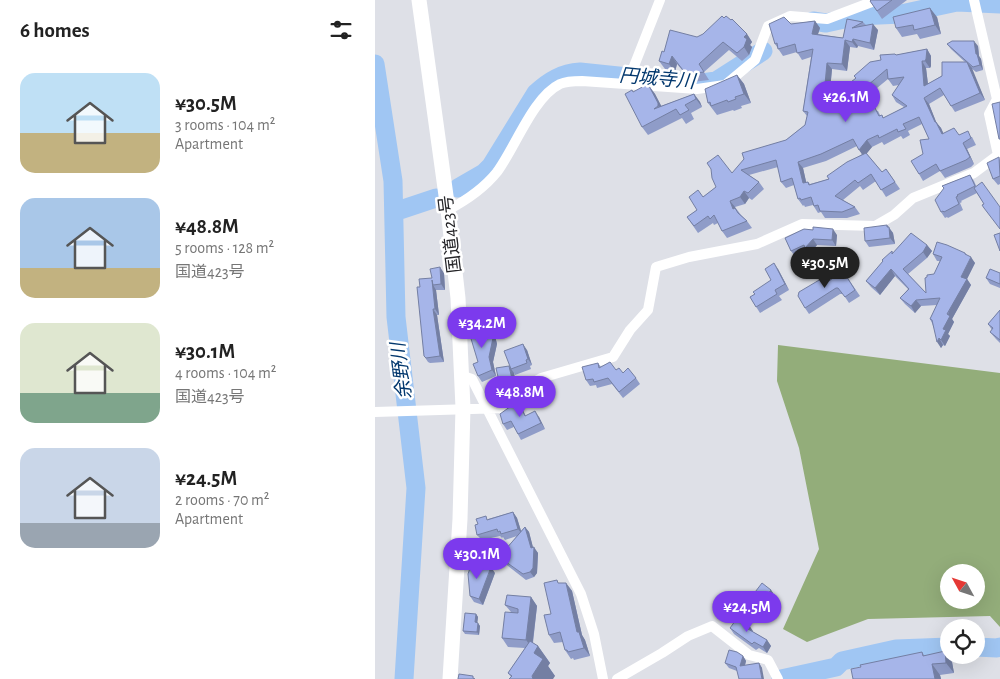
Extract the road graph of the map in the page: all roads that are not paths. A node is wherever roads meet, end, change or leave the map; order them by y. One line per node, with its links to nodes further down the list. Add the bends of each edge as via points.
1 (419, 0): 6 (highway, 国道423号)
2 (660, 0): 5 (street)
3 (877, 0): 5 (street, via 827,19 790,16 768,26 755,60 725,85 697,89)
4 (974, 0): 9 (street, via 997,99 989,114 998,155 974,173 913,198 894,216 875,226 802,224 757,244 656,267 648,310 613,357 541,378 522,389 504,408)
5 (627, 84): 6 (street, via 583,80 570,81 552,89 539,103 496,173)
6 (448, 210): 7 (highway, 国道423号, via 458,298)
7 (460, 375): 8 (highway, 国道423号); 9 (street, via 472,379)
8 (463, 408): 9 (street); 10 (street); 11 (highway, 国道423号)
9 (487, 408): 12 (street, via 581,594 594,634)
10 (375, 412)
11 (450, 679)
12 (603, 679)
13 (617, 679): 14 (street, via 687,636 712,626 749,655 768,660)
14 (778, 679)

